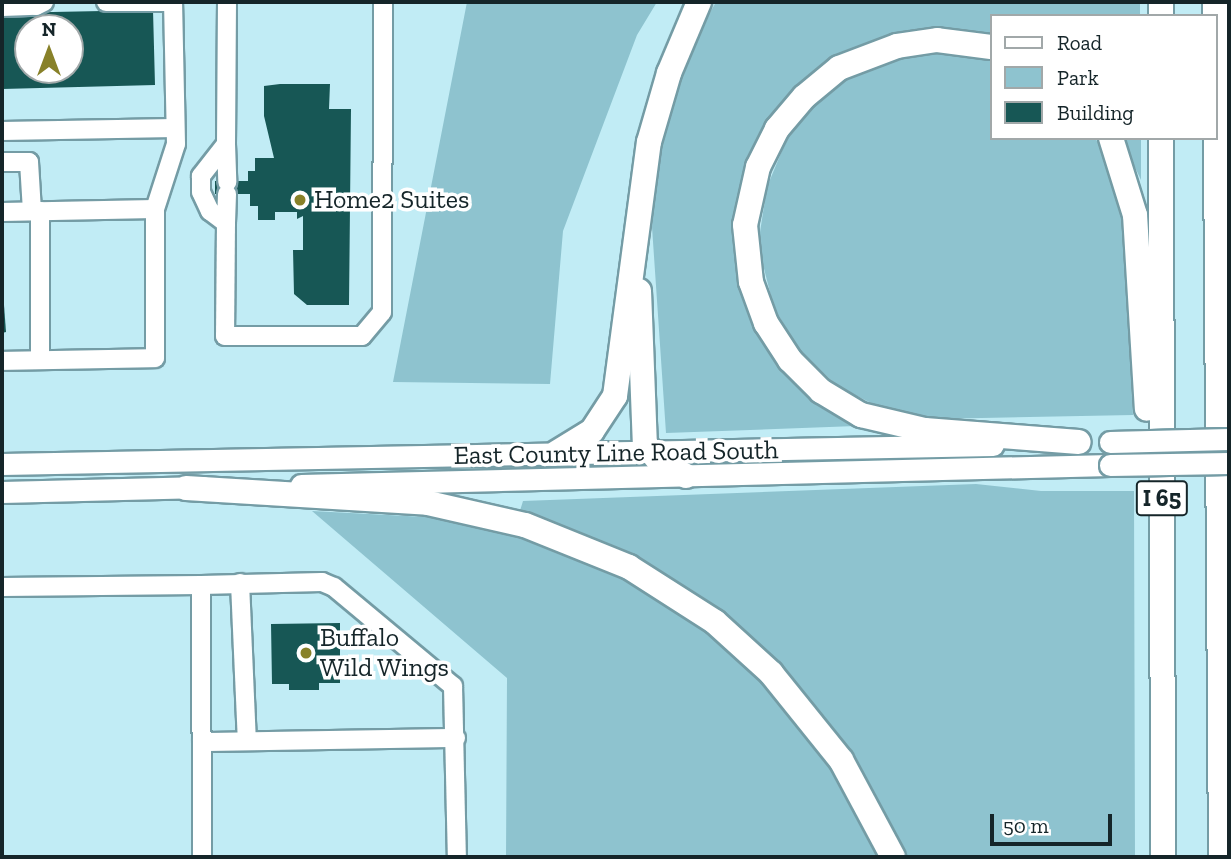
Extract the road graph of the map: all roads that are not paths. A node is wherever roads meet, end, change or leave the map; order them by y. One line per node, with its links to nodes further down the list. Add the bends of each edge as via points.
1 (44, 2): 7 (lane)
2 (106, 2): 3 (lane)
3 (173, 2): 9 (lane)
4 (227, 2): 14 (lane)
5 (383, 2): 19 (lane, via 383,312 379,322 362,336 225,336)
6 (699, 2): 20 (highway, via 660,100)
7 (2, 7)
8 (990, 47): 25 (highway, via 937,40 897,46 839,68 804,97 777,129 754,178 745,225 751,282 766,323 790,360 821,391 861,415 925,430)
9 (175, 128): 10 (lane); 16 (lane, via 168,180)
10 (2, 131)
11 (1217, 139): 21 (highway, I 65)
12 (1112, 140): 37 (highway, via 1131,192 1137,228)
13 (1161, 140): 37 (highway, I 65)
14 (226, 144): 19 (lane); 19 (lane, via 201,176 201,192 210,211)
15 (2, 162): 17 (lane, via 29,162)
16 (155, 209): 17 (lane); 22 (lane, via 155,358)
17 (36, 211): 18 (lane); 22 (lane)
18 (2, 212)
19 (226, 223)
20 (635, 235): 26 (highway, via 615,397 592,431); 27 (highway, via 645,444)
21 (1220, 345): 28 (highway); 45 (highway, I 65)
22 (40, 360): 23 (lane)
23 (2, 361)
24 (1229, 439): 25 (main road, East County Line Road South, bridge)
25 (1079, 442): 27 (main road, East County Line Road South)
26 (556, 453): 27 (main road, East County Line Road South); 30 (main road, East County Line Road South)
27 (651, 454): 31 (highway)
28 (1229, 457)
29 (1229, 463): 31 (main road, East County Line Road South, bridge)
30 (2, 464)
31 (686, 476): 32 (main road, East County Line Road South)
32 (186, 488): 33 (main road, East County Line Road South); 43 (highway, via 428,503 551,534 629,567 715,622 797,702 841,760)
33 (2, 492)
34 (240, 583): 35 (lane); 38 (lane, via 322,582 334,587 453,685); 39 (lane)
35 (201, 585): 36 (lane); 40 (lane)
36 (2, 587)
37 (1163, 691): 44 (highway, I 65)
38 (456, 738): 39 (lane); 42 (lane)
39 (247, 741): 40 (lane)
40 (202, 742): 41 (lane)
41 (202, 857)
42 (457, 857)
43 (893, 857)
44 (1163, 857)
45 (1221, 857)

